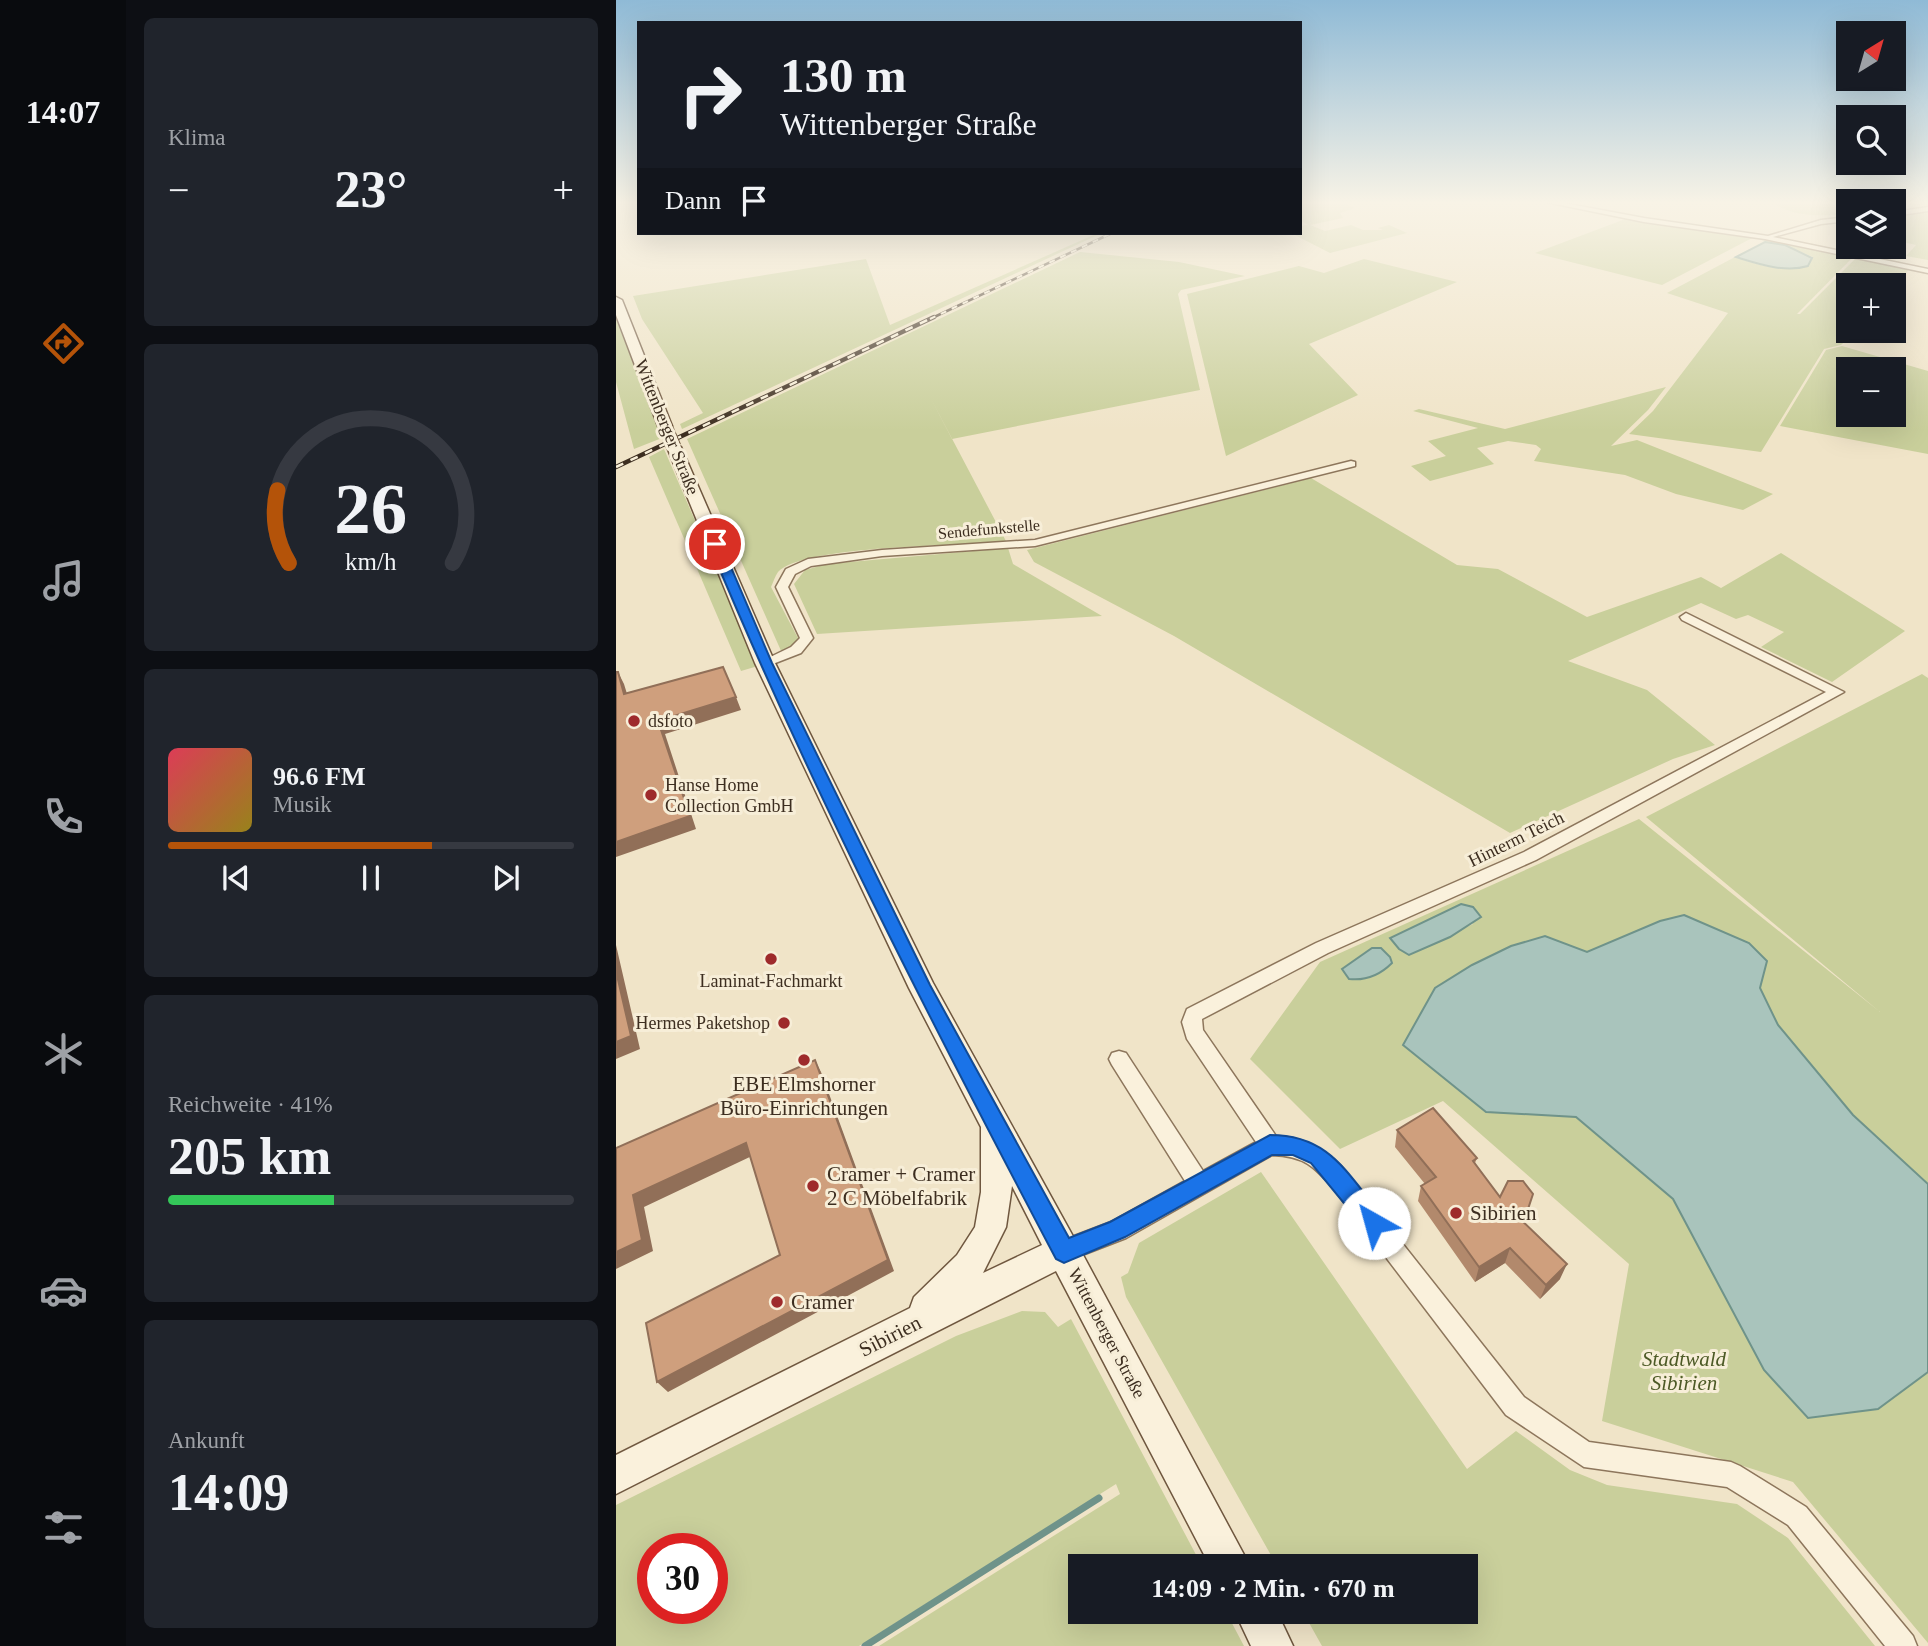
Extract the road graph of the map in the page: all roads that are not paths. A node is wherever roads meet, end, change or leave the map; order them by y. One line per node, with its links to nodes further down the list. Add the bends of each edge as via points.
1 (616, 300): 2 (main road, Wittenberger Straße, bridge)
2 (674, 447): 5 (main road, Wittenberger Straße)
3 (1351, 464): 5 (street, Sendefunkstelle, via 1035,543 808,563 790,572 782,587 807,638 796,650)
4 (1686, 617): 8 (street, Hinterm Teich, via 1837,692 1530,856 1322,948 1194,1014 1194,1032)
5 (765, 663): 7 (main road, Wittenberger Straße, via 922,988)
6 (1119, 1059): 9 (street)
7 (996, 1123): 10 (main road, Wittenberger Straße); 11 (main road, via 996,1200 986,1239 969,1266)
8 (1270, 1145): 9 (street, Sibirien); 16 (street, via 1294,1145 1319,1156 1516,1406 1584,1454 1731,1475 1786,1509 1797,1516)
9 (1199, 1184): 10 (street, Sibirien, via 1118,1230)
10 (1064, 1251): 11 (main road, Sibirien); 13 (main road, Wittenberger Straße)
11 (899, 1331): 12 (main road, Sibirien)
12 (616, 1475)
13 (1225, 1554)
14 (1261, 1624): 15 (main road)
15 (1273, 1646)
16 (1903, 1646)

